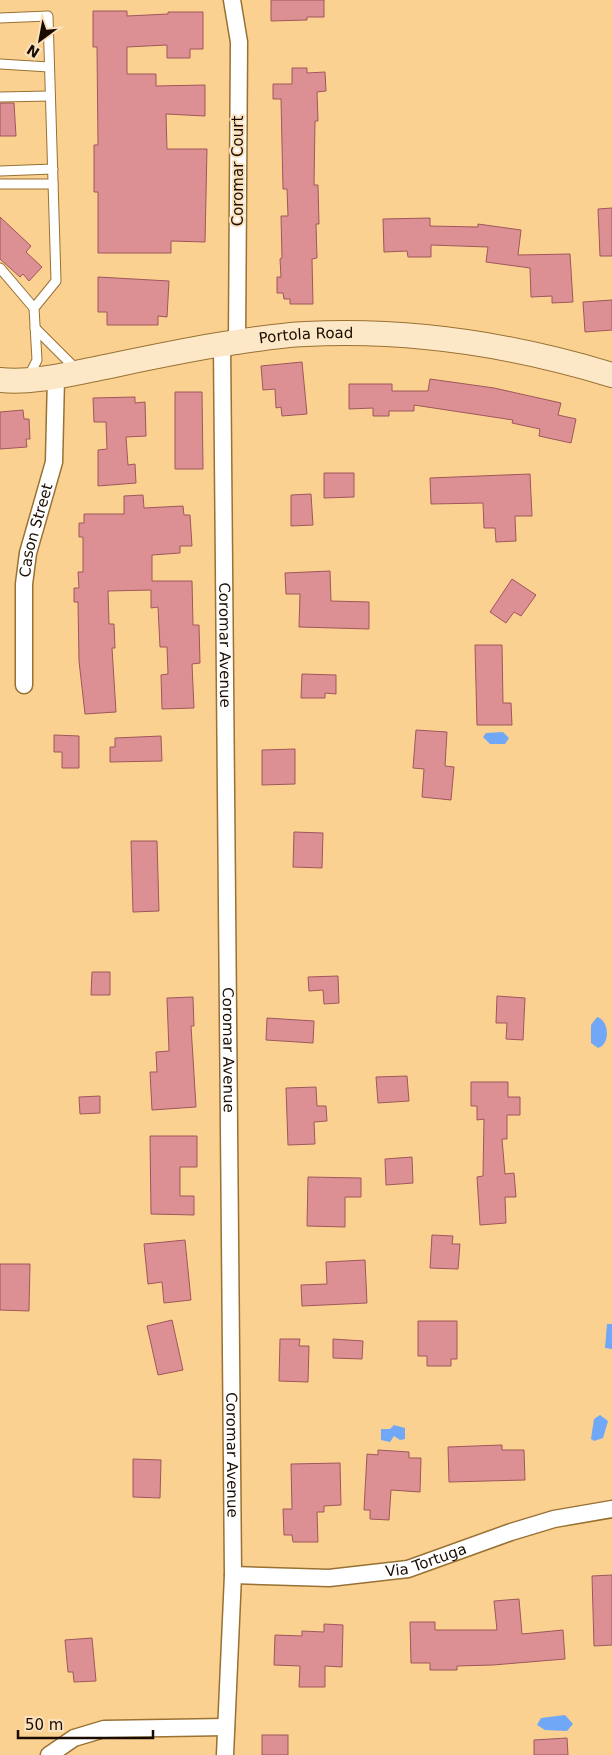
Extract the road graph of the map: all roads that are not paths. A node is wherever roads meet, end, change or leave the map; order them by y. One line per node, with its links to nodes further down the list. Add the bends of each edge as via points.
1 (232, 0): 14 (street, Coromar Court, via 239,42)
2 (0, 18): 4 (lane, via 48,16)
3 (0, 64): 4 (lane)
4 (49, 67): 5 (lane)
5 (50, 96): 6 (lane); 7 (lane)
6 (0, 97)
7 (53, 169): 8 (lane); 10 (lane)
8 (0, 171)
9 (0, 184): 10 (lane)
10 (53, 184): 12 (lane, via 56,281)
11 (0, 268): 12 (lane)
12 (34, 308): 13 (lane)
13 (35, 328): 15 (lane); 19 (lane, via 37,360)
14 (230, 343): 15 (street, Portola Road); 16 (street, Portola Road, via 305,334 445,339 513,350); 22 (street, Coromar Avenue)
15 (80, 372): 17 (street, Portola Road)
16 (612, 375)
17 (56, 377): 19 (street, Portola Road); 20 (street, Cason Street, via 54,462 28,553 24,584)
18 (0, 380): 19 (street, Portola Road)
19 (27, 380)
20 (24, 685)
21 (612, 1509): 22 (street, Via Tortuga, via 554,1519 408,1569 329,1578)
22 (233, 1575): 23 (street, Coromar Avenue)
23 (226, 1727): 24 (street, via 104,1729 74,1738); 25 (street, Coromar Avenue)
24 (49, 1755)
25 (225, 1755)

